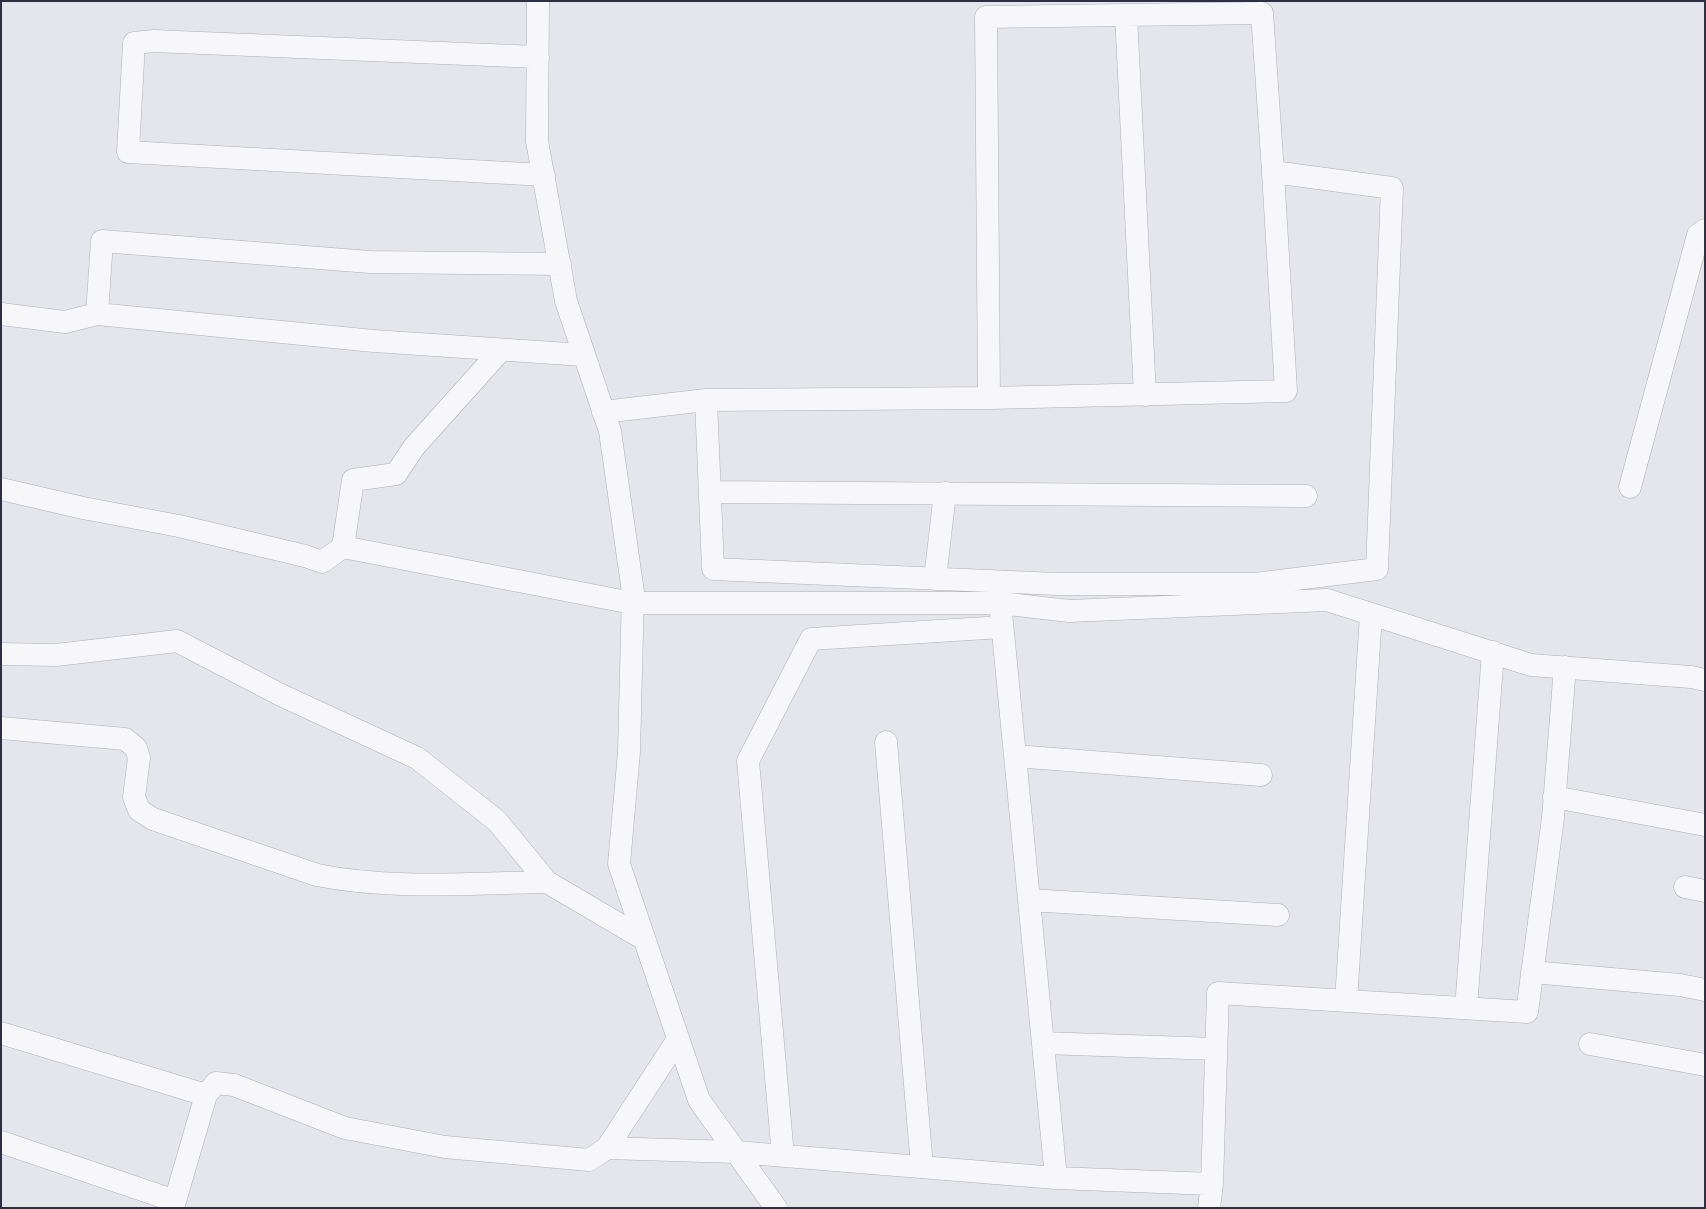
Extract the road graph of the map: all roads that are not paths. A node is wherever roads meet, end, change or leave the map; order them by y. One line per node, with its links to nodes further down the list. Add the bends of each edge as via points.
1 (538, 1): 3 (street)
2 (1126, 15): 4 (street, via 1262,13); 12 (street); 13 (street, via 986,17)
3 (538, 57): 5 (street, via 537,141); 5 (street, via 154,41 134,43 128,152)
4 (1273, 172): 12 (street, via 1286,391); 22 (street, via 1392,188 1377,569 1255,584 1057,584)
5 (544, 175): 7 (street)
6 (1705, 230): 16 (street, via 1698,235)
7 (560, 264): 9 (street, via 370,262 102,241); 11 (street, via 566,300)
8 (1, 314): 9 (street, via 65,322)
9 (97, 314): 10 (street, via 374,341)
10 (501, 350): 11 (street); 21 (street, via 414,446 396,474 353,480)
11 (584, 355): 15 (street)
12 (1145, 394): 13 (street)
13 (989, 398): 14 (street)
14 (706, 400): 15 (street); 18 (street)
15 (603, 412): 23 (street, via 610,431 633,592)
16 (1630, 487)
17 (1, 489): 21 (street, via 179,526 322,562)
18 (710, 492): 19 (street); 22 (street, via 713,569)
19 (944, 493): 20 (street); 22 (street)
20 (1306, 496)
21 (343, 547): 23 (street)
22 (935, 579)
23 (632, 603): 24 (street); 40 (street, via 629,752 619,864)
24 (1000, 603): 25 (street, via 1069,611 1327,600); 26 (street)
25 (1371, 614): 27 (street); 43 (street)
26 (1002, 627): 33 (street); 55 (street, via 811,640 748,761)
27 (1493, 652): 29 (street, via 1531,665); 44 (street)
28 (1, 654): 37 (street, via 56,655 177,641 281,695 417,758 497,821)
29 (1565, 668): 30 (street); 35 (street)
30 (1705, 680)
31 (1, 728): 37 (street, via 125,739 136,748 139,758 134,797 139,810 153,819 317,875 387,883)
32 (886, 742): 56 (street)
33 (1015, 756): 34 (street); 38 (street)
34 (1261, 775)
35 (1554, 797): 36 (street); 41 (street)
36 (1705, 825)
37 (547, 882): 40 (street)
38 (1029, 900): 39 (street); 47 (street)
39 (1278, 914)
40 (644, 939): 46 (street)
41 (1532, 972): 42 (street, via 1680,985); 44 (street, via 1527,1012)
42 (1705, 990)
43 (1346, 1001): 44 (street); 49 (street, via 1218,993)
44 (1466, 1008)
45 (1, 1033): 51 (street)
46 (678, 1039): 53 (street); 54 (street, via 699,1100)
47 (1043, 1043): 49 (street); 57 (street)
48 (1590, 1044): 50 (street)
49 (1216, 1049): 58 (street)
50 (1705, 1064)
51 (206, 1095): 53 (street, via 216,1083 234,1085 345,1128 445,1147 589,1160); 59 (street)
52 (1, 1142): 59 (street)
53 (608, 1148): 54 (street)
54 (736, 1152): 55 (street); 60 (street)
55 (783, 1156): 56 (street)
56 (922, 1167): 57 (street)
57 (1056, 1178): 58 (street)
58 (1212, 1184): 61 (street)
59 (174, 1205)
60 (776, 1208)
61 (1209, 1208)

